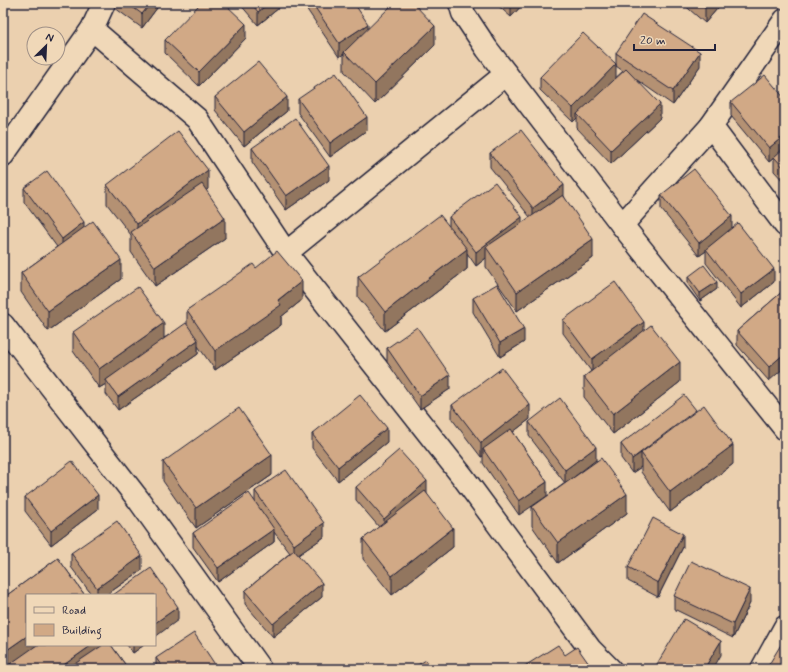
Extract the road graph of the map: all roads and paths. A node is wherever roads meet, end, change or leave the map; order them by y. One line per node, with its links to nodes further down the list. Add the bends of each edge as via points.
1 (104, 3): 4 (street)
2 (460, 3): 5 (street, via 463,13)
3 (785, 20): 6 (street)
4 (92, 29): 7 (street); 10 (street, via 198,119)
5 (506, 74): 8 (street); 10 (street)
6 (711, 126): 8 (street); 9 (street)
7 (3, 155)
8 (622, 225): 12 (street)
9 (785, 225)
10 (286, 253): 15 (street, via 463,477 590,649)
11 (3, 325): 14 (street, via 138,498)
12 (785, 429)
13 (785, 627): 16 (street)
14 (260, 669)
15 (610, 669)
16 (762, 669)

